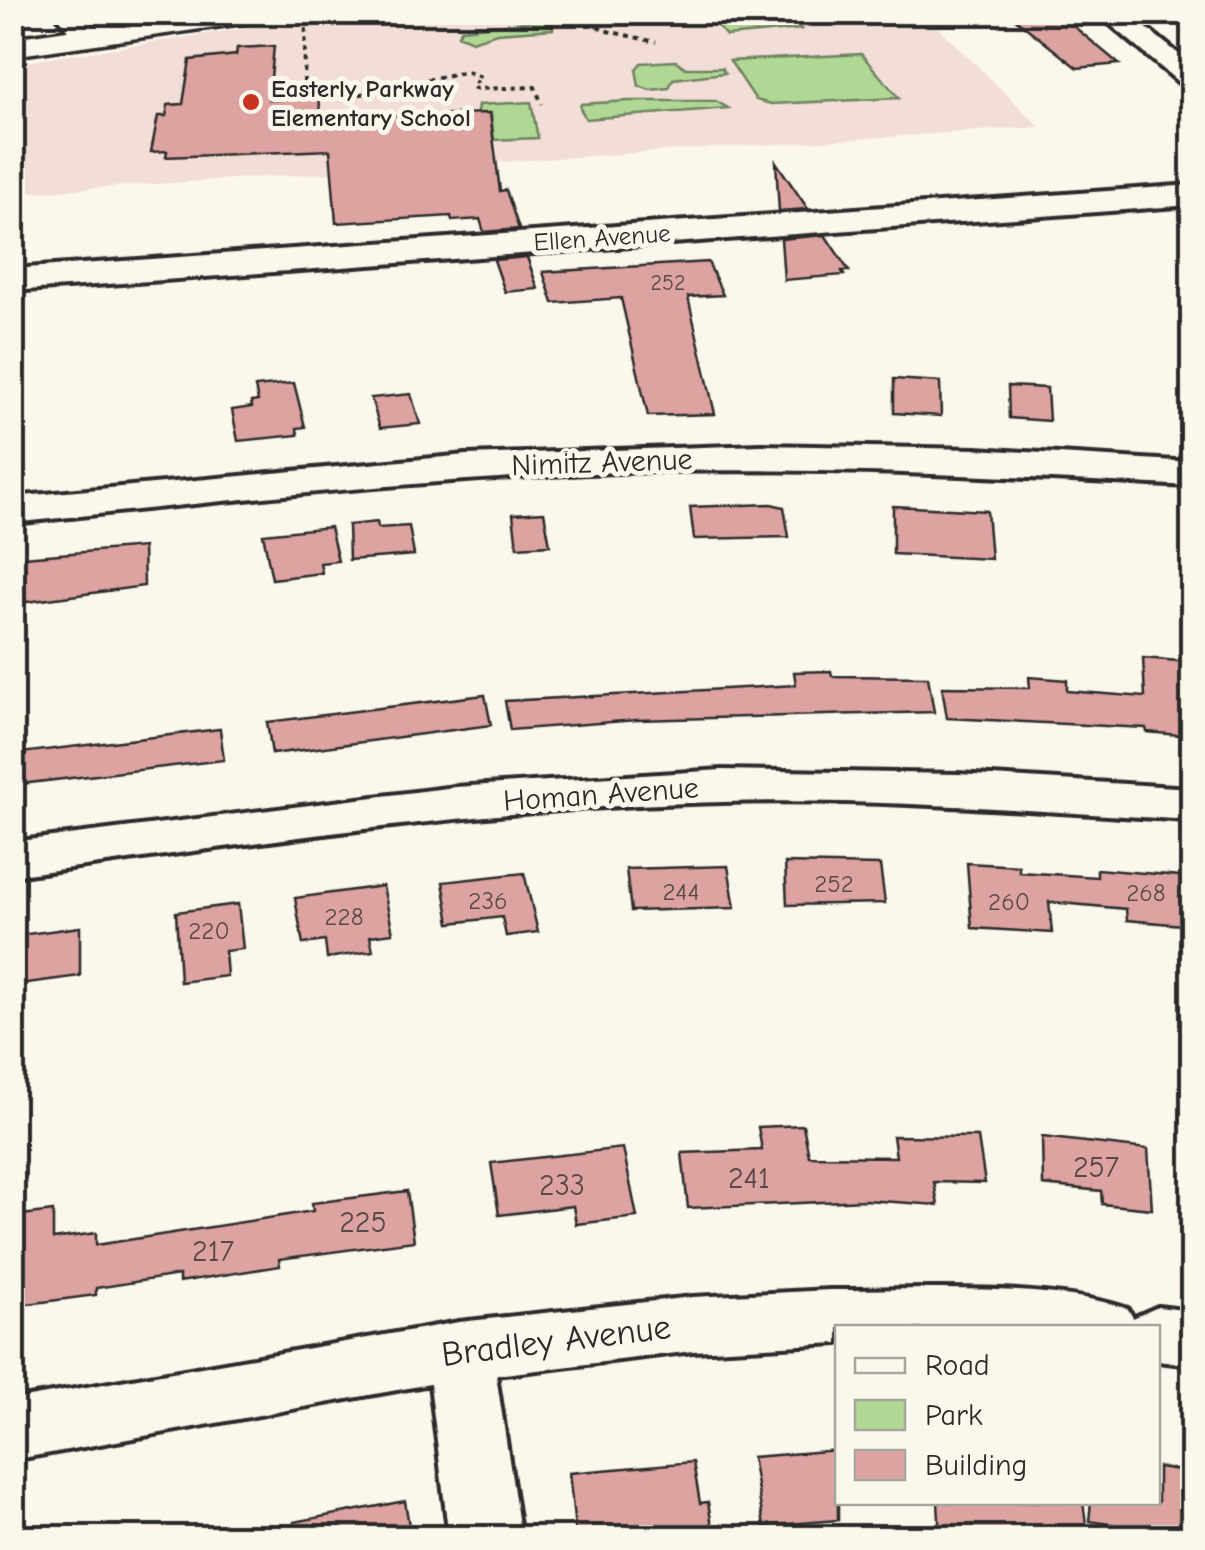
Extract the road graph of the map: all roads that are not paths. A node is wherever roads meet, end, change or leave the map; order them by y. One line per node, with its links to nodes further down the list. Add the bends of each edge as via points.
1 (257, 12): 3 (main road)
2 (1109, 12): 5 (street)
3 (77, 25): 4 (main road)
4 (12, 47)
5 (1192, 78)
6 (1192, 195): 7 (street, Ellen Avenue)
7 (12, 280)
8 (1192, 474): 9 (street, Nimitz Avenue, via 890,457 614,460)
9 (12, 510)
10 (1192, 804): 11 (street, Homan Avenue, via 945,786 720,786 550,795)
11 (12, 859)
12 (1053, 1325): 15 (street, Bradley Avenue, via 864,1314 618,1328)
13 (1160, 1334): 14 (street)
14 (1192, 1338)
15 (459, 1350): 16 (street, Bradley Avenue); 17 (street)
16 (12, 1430)
17 (486, 1538)

